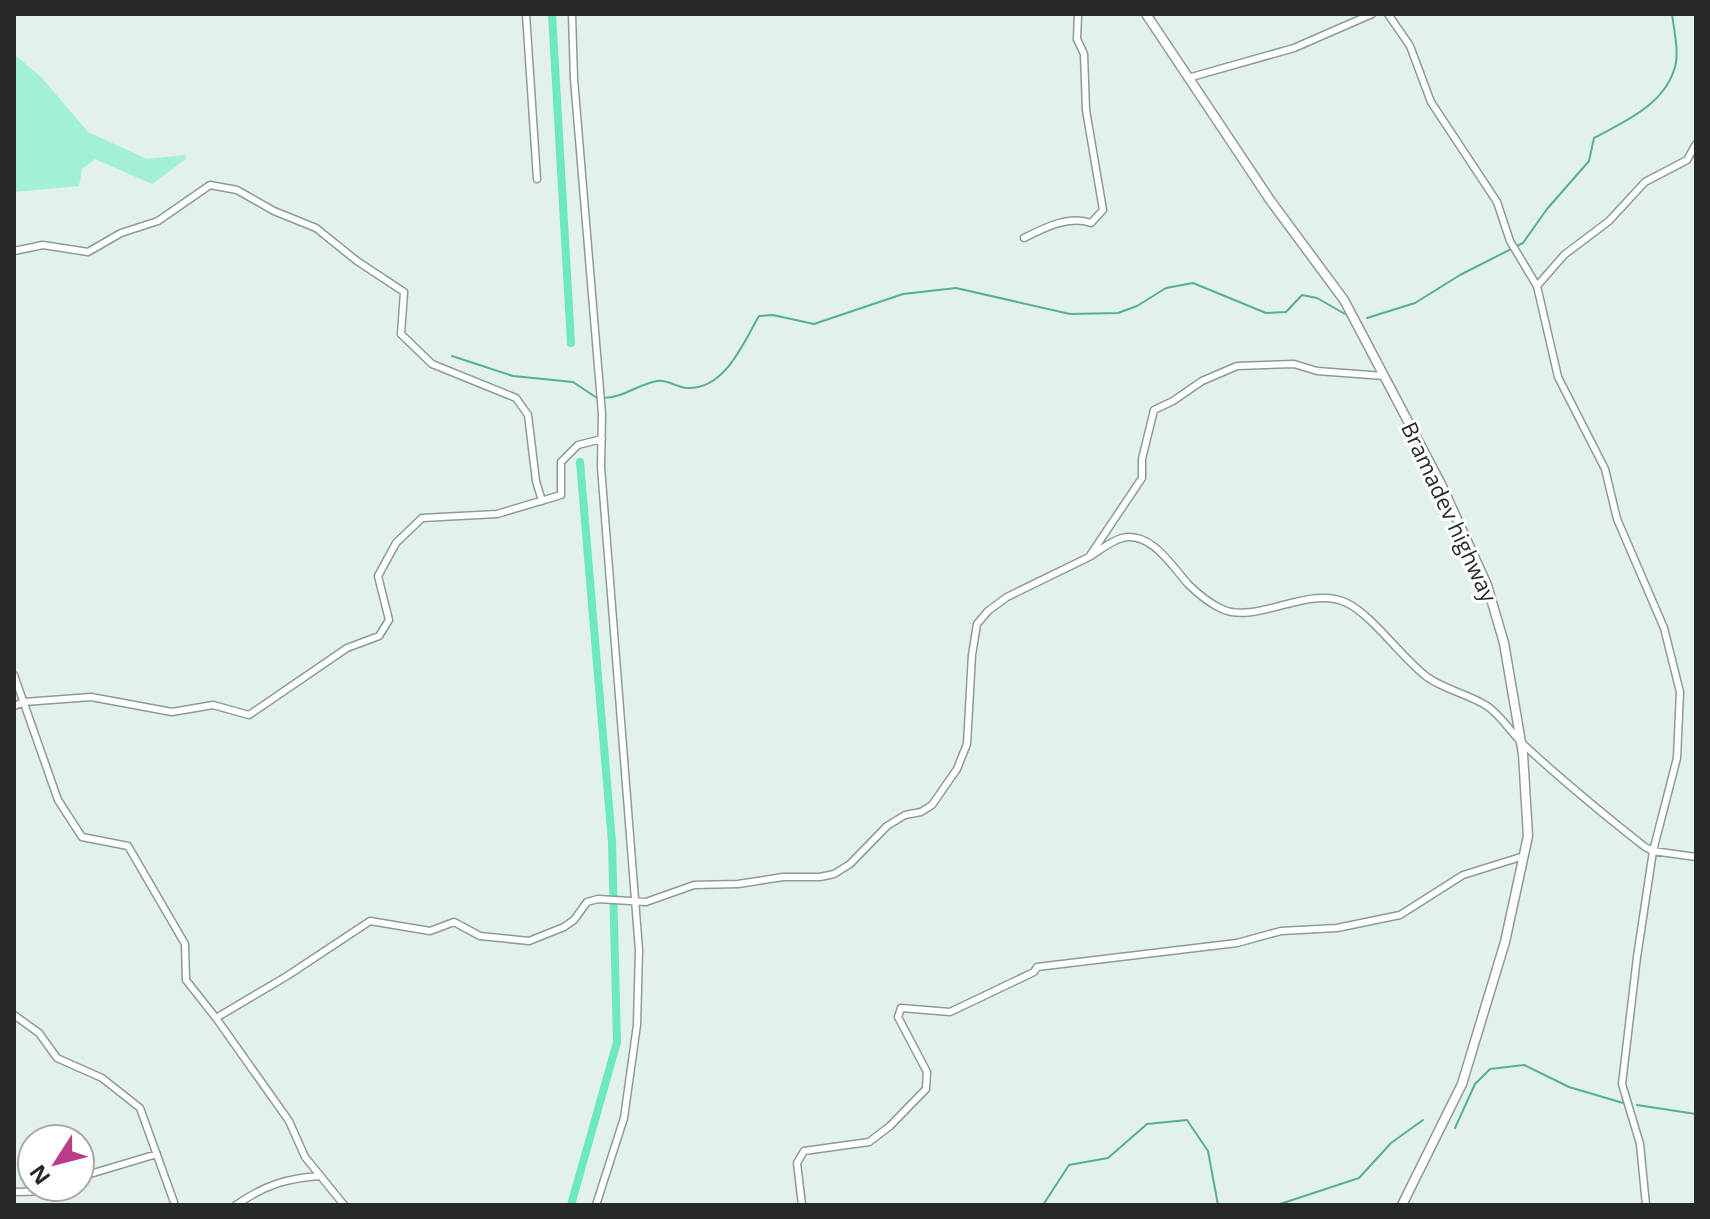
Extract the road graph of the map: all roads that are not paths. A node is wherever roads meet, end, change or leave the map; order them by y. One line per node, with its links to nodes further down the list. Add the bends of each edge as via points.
1 (526, 14): 9 (street)
2 (572, 14): 14 (street)
3 (1078, 14): 10 (street, via 1086,110 1103,210 1091,223 1078,218)
4 (1146, 14): 7 (street, Bramadev highway)
5 (1372, 14): 7 (street, via 1294,48)
6 (1388, 14): 12 (street, via 1410,46 1431,102 1497,202 1510,241)
7 (1188, 78): 13 (street, Bramadev highway, via 1344,300)
8 (1696, 144): 12 (street, via 1687,160 1645,182)
9 (537, 179)
10 (1024, 238)
11 (14, 251): 15 (street, via 43,245 88,252 121,233 158,221 210,185 237,190 316,228 404,292 401,334 432,364 516,398 528,415)
12 (1537, 286): 21 (street, via 1558,377 1605,469 1617,519 1664,628 1680,692 1677,758)
13 (1384, 376): 16 (street, via 1294,364 1237,366 1154,410 1142,478); 20 (street, Bramadev highway, via 1487,585 1504,643)
14 (602, 439): 15 (street, via 578,445 561,462 561,495); 24 (street)
15 (542, 501): 18 (street, via 497,514 422,518 396,543 378,576 389,620 379,636 347,648 249,715 213,705 172,712 91,697)
16 (1089, 557): 20 (street, via 1119,539 1147,543 1167,556 1191,586 1233,614 1291,602 1345,601 1429,678 1486,705); 24 (street, via 1007,597 977,624 967,744 932,805 887,826 834,874 694,885 646,902)
17 (14, 675): 18 (street)
18 (24, 702): 19 (street); 26 (street, via 58,800 82,837 128,846 185,944 186,980)
19 (14, 706)
20 (1522, 743): 21 (street, via 1599,812); 22 (street, Bramadev highway, via 1528,836)
21 (1653, 851): 23 (street); 36 (street, via 1622,1084 1640,1144)
22 (1524, 856): 34 (street, via 1463,875 1400,915 1337,928 1281,931 1237,943 1037,967 950,1012 901,1008 898,1017 927,1072 926,1089 869,1142 804,1151 797,1163); 35 (street, Bramadev highway, via 1505,942 1462,1084)
23 (1696, 857)
24 (633, 900): 26 (street, via 587,902 564,927 529,941 480,936 454,922 430,931 370,921); 33 (street, via 639,950 637,1025 624,1118)
25 (14, 1015): 27 (street, via 39,1033 57,1058 102,1078 140,1108)
26 (216, 1018): 29 (street)
27 (157, 1154): 28 (street); 30 (street)
28 (96, 1172)
29 (322, 1176): 31 (street, via 291,1178); 32 (street)
30 (175, 1205)
31 (236, 1205)
32 (344, 1205)
33 (596, 1205)
34 (802, 1205)
35 (1402, 1205)
36 (1646, 1205)

